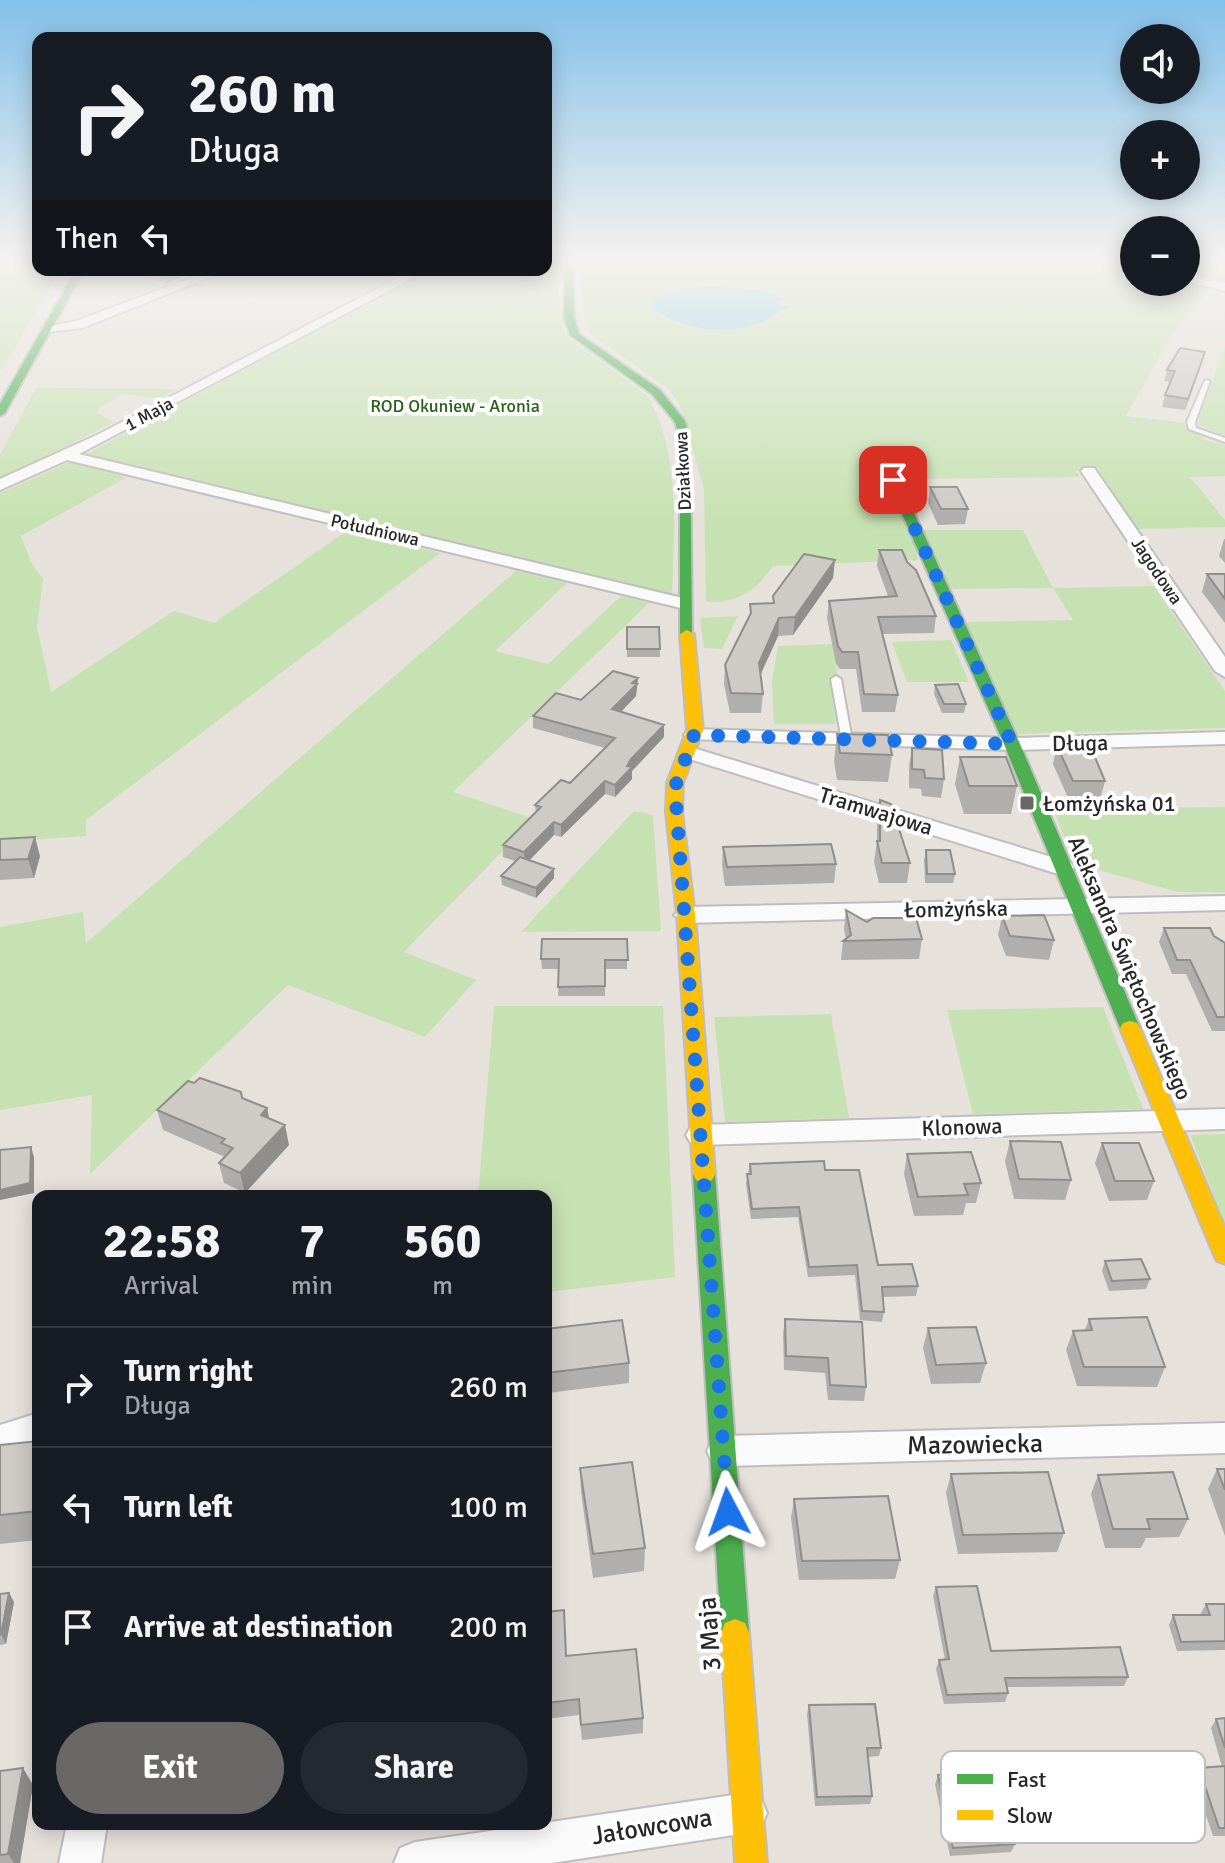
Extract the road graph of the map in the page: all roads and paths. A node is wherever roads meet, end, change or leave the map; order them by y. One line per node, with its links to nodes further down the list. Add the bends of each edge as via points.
1 (39, 344): 5 (street)
2 (279, 344): 7 (street, 1 Maja)
3 (588, 344): 11 (street, Działkowa, via 656,392 680,421 685,439)
4 (1207, 381): 6 (lane, via 1193,429)
5 (0, 413)
6 (1225, 440)
7 (65, 455): 10 (street, 1 Maja); 11 (street, Południowa)
8 (1089, 471): 12 (street, Jagodowa)
9 (893, 480): 17 (street, Aleksandra Świętochowskiego)
10 (0, 485)
11 (685, 604): 16 (street, Działkowa)
12 (1225, 671)
13 (836, 679): 15 (lane)
14 (1225, 738): 17 (street, Długa)
15 (847, 741): 16 (street, Długa); 17 (street, Długa)
16 (692, 744): 18 (street, Tramwajowa); 21 (street, 3 Maja, via 675,787)
17 (1012, 744): 18 (street, Aleksandra Świętochowskiego)
18 (1063, 868): 20 (street, Aleksandra Świętochowskiego)
19 (1225, 903): 20 (street, Łomżyńska)
20 (1080, 907): 21 (street, Łomżyńska); 23 (street, Aleksandra Świętochowskiego)
21 (686, 915): 24 (street, 3 Maja)
22 (1225, 1119): 23 (street, Klonowa)
23 (1168, 1120): 24 (street, Klonowa); 25 (street, Aleksandra Świętochowskiego)
24 (700, 1135): 29 (street, 3 Maja)
25 (1225, 1255)
26 (32, 1430): 28 (street)
27 (1225, 1438): 29 (street, Mazowiecka)
28 (0, 1440)
29 (724, 1451): 30 (street, 3 Maja)
30 (747, 1813): 33 (street, Jałowcowa); 34 (street, 3 Maja)
31 (86, 1830): 32 (street)
32 (80, 1863)
33 (415, 1863)
34 (751, 1863)

